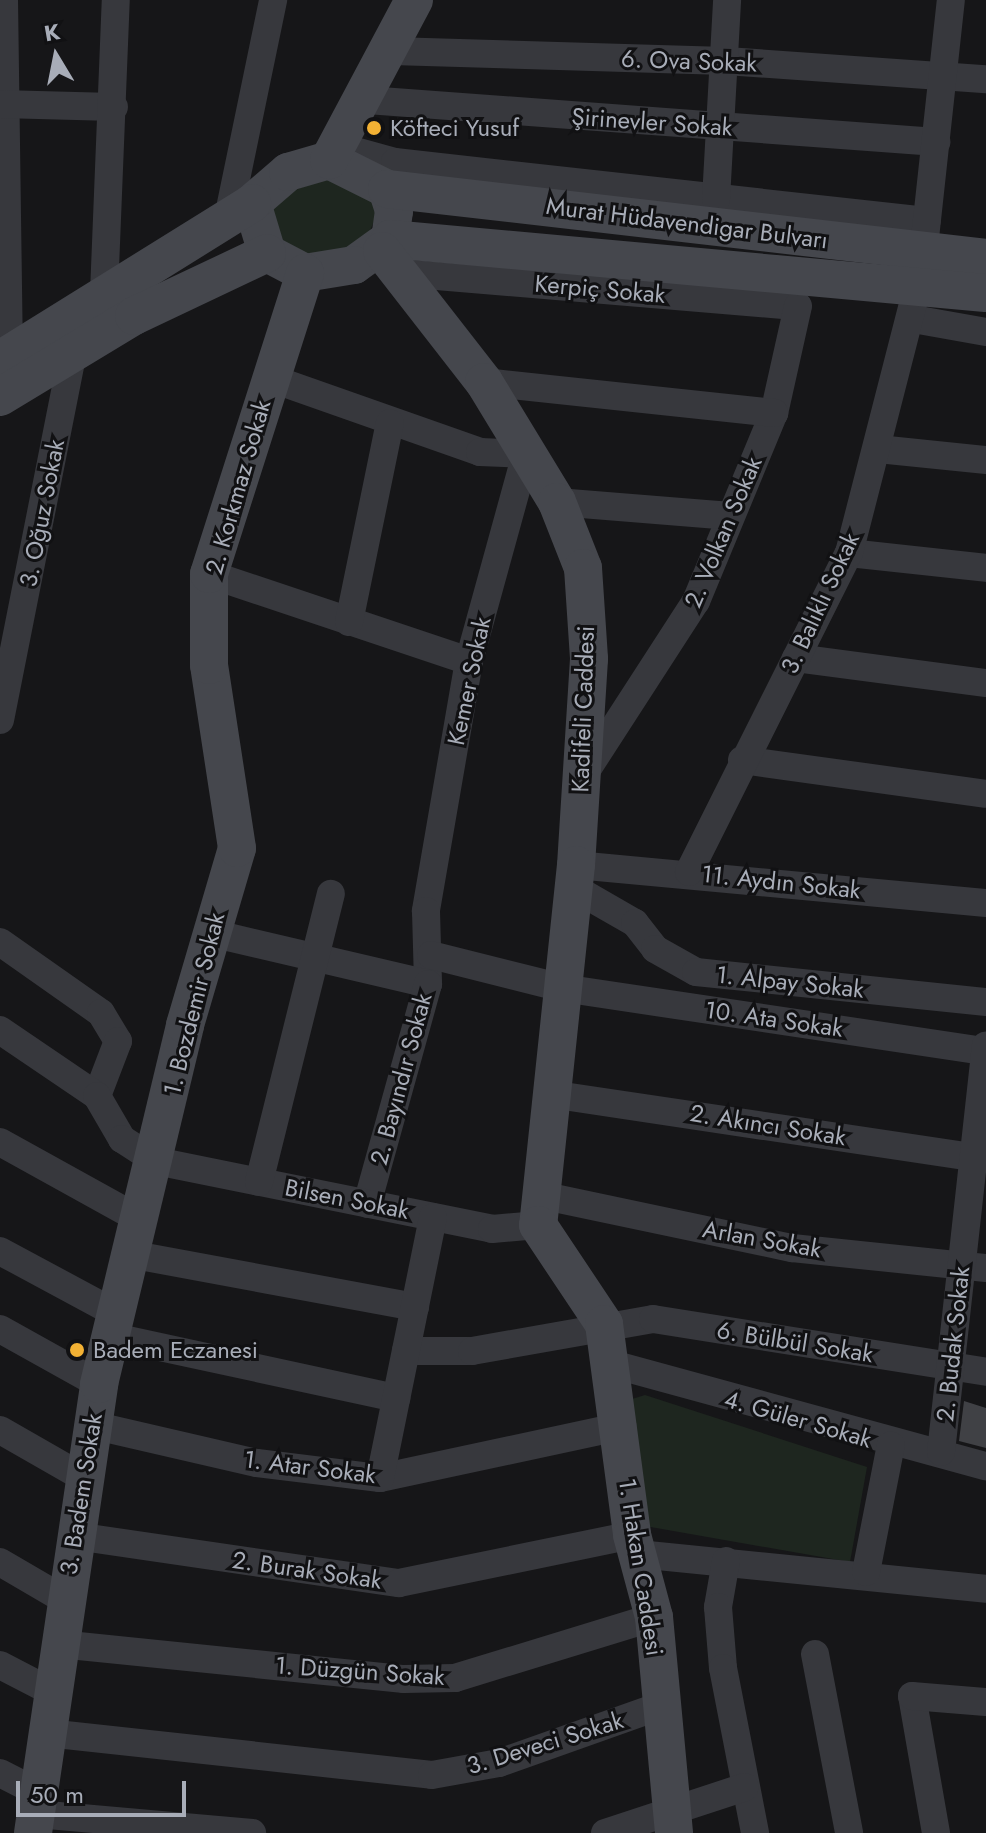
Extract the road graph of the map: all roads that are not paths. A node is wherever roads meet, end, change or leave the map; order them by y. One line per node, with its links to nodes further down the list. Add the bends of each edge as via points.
1 (4, 0): 12 (street)
2 (116, 0): 13 (street)
3 (273, 0): 20 (street)
4 (414, 0): 7 (street)
5 (727, 0): 8 (street)
6 (951, 0): 9 (street, 3. Balıklı Sokak)
7 (392, 51): 8 (street, 6. Ova Sokak); 11 (street)
8 (726, 61): 9 (street, 6. Ova Sokak); 14 (street)
9 (945, 75): 10 (street, 6. Ova Sokak); 15 (street, 3. Balıklı Sokak)
10 (986, 79)
11 (367, 100): 14 (street, Şirinevler Sokak); 16 (street)
12 (4, 104): 13 (street); 18 (street)
13 (114, 107): 26 (street)
14 (723, 127): 15 (street, Şirinevler Sokak); 19 (street)
15 (936, 142): 24 (street, 3. Balıklı Sokak)
16 (333, 153): 17 (street); 19 (street); 20 (street, via 288,172)
17 (387, 189): 22 (street, via 394,211); 24 (street, Murat Hüdavendigar Bulvarı)
18 (5, 198): 31 (street)
19 (716, 199): 24 (street)
20 (240, 210): 21 (street); 26 (street)
21 (267, 253): 25 (street); 30 (street)
22 (391, 254): 24 (street, Murat Hüdavendigar Bulvarı); 25 (street); 28 (street, Kerpiç Sokak); 33 (street, Kadifeli Caddesi)
23 (986, 258): 24 (street, Murat Hüdavendigar Bulvarı)
24 (920, 270): 27 (street, Murat Hüdavendigar Bulvarı); 29 (street); 37 (street, 3. Balıklı Sokak)
25 (305, 273): 32 (street, 2. Korkmaz Sokak)
26 (104, 293): 31 (street)
27 (986, 293)
28 (798, 306): 35 (street, 2. Volkan Sokak)
29 (986, 332)
30 (73, 353): 34 (street); 49 (street, 3. Oğuz Sokak)
31 (4, 358)
32 (270, 378): 36 (street); 44 (street, 2. Korkmaz Sokak)
33 (484, 382): 35 (street); 38 (street, Kadifeli Caddesi)
34 (0, 397)
35 (774, 413): 41 (street, 2. Volkan Sokak)
36 (390, 423): 38 (street, via 480,452); 45 (street)
37 (878, 449): 39 (street); 42 (street, 3. Balıklı Sokak)
38 (526, 454): 40 (street, Kadifeli Caddesi); 47 (street, Kemer Sokak)
39 (986, 460)
40 (557, 502): 41 (street); 51 (street, Kadifeli Caddesi, via 583,568 589,659)
41 (730, 516): 51 (street, 2. Volkan Sokak, via 696,601)
42 (849, 553): 43 (street); 46 (street, 3. Balıklı Sokak)
43 (986, 568)
44 (209, 574): 45 (street); 53 (street, 2. Korkmaz Sokak, via 209,665)
45 (349, 622): 47 (street)
46 (796, 658): 48 (street); 50 (street, 3. Balıklı Sokak)
47 (469, 661): 60 (street, Kemer Sokak, via 426,911)
48 (986, 683)
49 (0, 720)
50 (742, 760): 52 (street); 54 (street, 3. Balıklı Sokak)
51 (581, 780): 55 (street, Kadifeli Caddesi)
52 (986, 794)
53 (237, 848): 58 (street, 1. Bozdemir Sokak)
54 (689, 872): 55 (street, 11. Aydın Sokak); 57 (street, 11. Aydın Sokak)
55 (575, 877): 63 (street, Kadifeli Caddesi); 64 (street, 1. Alpay Sokak, via 635,923 655,949 696,972)
56 (331, 894): 61 (street)
57 (986, 903)
58 (211, 933): 61 (street, 2. Bayındır Sokak); 71 (street, 1. Bozdemir Sokak)
59 (0, 942): 68 (street, via 101,1013 118,1041)
60 (431, 955): 62 (street, Kemer Sokak); 63 (street, 10. Ata Sokak)
61 (319, 958): 62 (street, 2. Bayındır Sokak); 72 (street)
62 (428, 984): 73 (street, 2. Bayındır Sokak)
63 (562, 988): 66 (street, 10. Ata Sokak); 67 (street, Kadifeli Caddesi)
64 (986, 1002)
65 (0, 1030): 68 (street)
66 (986, 1049): 70 (street, 2. Budak Sokak)
67 (550, 1094): 70 (street, 2. Akıncı Sokak); 74 (street, Kadifeli Caddesi)
68 (97, 1096): 71 (street, via 122,1139)
69 (0, 1142): 76 (street)
70 (980, 1158): 78 (street, 2. Budak Sokak)
71 (156, 1161): 72 (street, Bilsen Sokak); 76 (street, 3. Badem Sokak)
72 (259, 1182): 73 (street, Bilsen Sokak)
73 (367, 1204): 75 (street, Bilsen Sokak)
74 (539, 1210): 75 (street, Bilsen Sokak, via 492,1229); 78 (street, Arlan Sokak, via 792,1248); 81 (street, 1. Hakan Caddesi)
75 (433, 1217): 79 (street)
76 (134, 1236): 79 (street); 80 (street, 3. Badem Sokak)
77 (0, 1251): 80 (street)
78 (974, 1265): 85 (street, 2. Budak Sokak)
79 (415, 1307): 83 (street)
80 (112, 1324): 87 (street, 3. Badem Sokak); 88 (street)
81 (604, 1324): 83 (street, 6. Bülbül Sokak, via 472,1351); 84 (street, 1. Hakan Caddesi); 85 (street, 6. Bülbül Sokak, via 653,1319)
82 (0, 1329): 87 (street)
83 (406, 1351): 88 (street)
84 (612, 1364): 90 (street, 1. Hakan Caddesi); 92 (street, 4. Güler Sokak)
85 (951, 1367): 86 (street, 6. Bülbül Sokak); 93 (street, 2. Budak Sokak)
86 (986, 1372)
87 (99, 1384): 89 (street, 3. Badem Sokak)
88 (396, 1398): 96 (street)
89 (92, 1425): 95 (street, 3. Badem Sokak); 96 (street, 1. Atar Sokak, via 257,1463)
90 (622, 1426): 96 (street, 1. Atar Sokak); 98 (street, 1. Hakan Caddesi)
91 (0, 1430): 95 (street)
92 (891, 1445): 93 (street, 4. Güler Sokak); 101 (street)
93 (941, 1452): 94 (street, 4. Güler Sokak)
94 (986, 1466)
95 (84, 1478): 97 (street, 3. Badem Sokak)
96 (380, 1478)
97 (75, 1536): 98 (street, 2. Burak Sokak, via 399,1583); 103 (street, 3. Badem Sokak)
98 (635, 1545): 99 (street, 2. Burak Sokak); 104 (street, 1. Hakan Caddesi)
99 (726, 1561): 101 (street, 2. Burak Sokak); 113 (street, via 718,1607 721,1653)
100 (0, 1562): 103 (street)
101 (866, 1572): 102 (street, 2. Burak Sokak)
102 (986, 1589)
103 (65, 1600): 105 (street, 3. Badem Sokak)
104 (654, 1617): 105 (street, 1. Düzgün Sokak, via 455,1678 404,1679); 110 (street, 1. Hakan Caddesi)
105 (59, 1644): 108 (street, 3. Badem Sokak)
106 (815, 1654): 119 (street)
107 (0, 1665): 108 (street)
108 (52, 1692): 111 (street, 3. Badem Sokak)
109 (986, 1702): 120 (street, via 912,1696)
110 (660, 1706): 111 (street, 3. Deveci Sokak, via 499,1763 432,1775); 115 (street, 1. Hakan Caddesi)
111 (47, 1733): 114 (street, 3. Badem Sokak)
112 (0, 1773): 114 (street)
113 (745, 1787): 115 (street); 118 (street)
114 (36, 1813): 116 (street)
115 (672, 1820): 117 (street)
116 (252, 1833)
117 (605, 1833)
118 (755, 1833)
119 (849, 1833)
120 (936, 1833)

